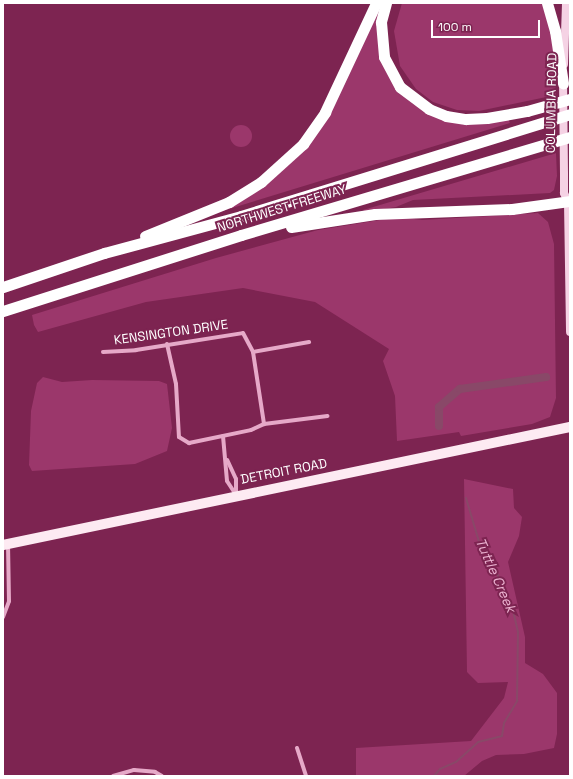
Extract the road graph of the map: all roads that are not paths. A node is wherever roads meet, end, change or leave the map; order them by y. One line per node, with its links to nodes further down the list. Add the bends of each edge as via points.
1 (376, 3): 12 (highway, via 325,112 302,144 271,172 229,202)
2 (386, 3): 7 (highway, via 381,22 384,57 400,87 429,109 452,117 487,118 527,111)
3 (547, 3): 6 (highway, via 555,31)
4 (567, 3): 5 (main road, COLUMBIA ROAD); 6 (main road, COLUMBIA ROAD)
5 (570, 35)
6 (563, 83): 10 (main road, COLUMBIA ROAD, via 564,193)
7 (570, 99)
8 (570, 114): 12 (highway, NORTHWEST FREEWAY, via 241,216)
9 (570, 136): 11 (highway, NORTHWEST FREEWAY)
10 (569, 200): 11 (highway, via 512,209 375,214); 15 (main road, COLUMBIA ROAD)
11 (241, 235): 14 (highway, NORTHWEST FREEWAY)
12 (104, 253): 13 (highway, NORTHWEST FREEWAY)
13 (3, 287)
14 (3, 311)
15 (570, 332)
16 (309, 342): 19 (street)
17 (167, 344): 18 (street, KENSINGTON DRIVE, via 136,350); 19 (street, KENSINGTON DRIVE, via 243,333); 23 (street, via 176,384 179,437 189,443)
18 (103, 352)
19 (253, 352): 21 (street, KENSINGTON DRIVE)
20 (327, 416): 21 (street)
21 (264, 424): 23 (street)
22 (570, 427): 25 (main road, DETROIT ROAD)
23 (223, 436): 24 (street)
24 (227, 460): 25 (street, via 236,479); 25 (street, via 227,481)
25 (236, 495): 26 (main road, DETROIT ROAD)
26 (5, 545): 27 (street, via 8,601)
27 (3, 617)
28 (297, 748): 31 (street)
29 (113, 776): 30 (street, via 134,770 155,772)
30 (162, 776)
31 (306, 776)

